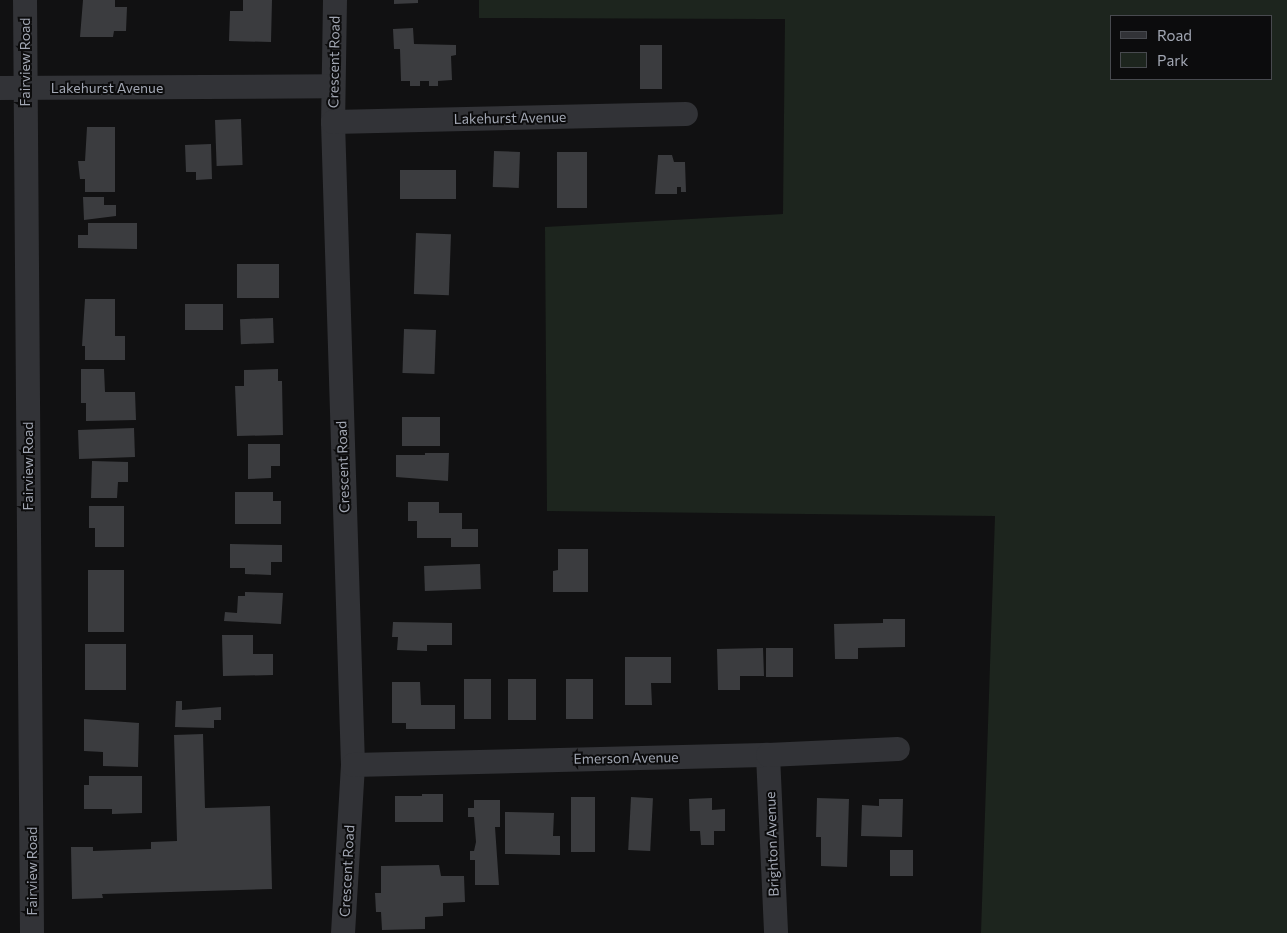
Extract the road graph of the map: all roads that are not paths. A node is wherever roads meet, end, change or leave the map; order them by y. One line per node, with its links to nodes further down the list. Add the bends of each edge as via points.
1 (24, 0): 5 (street, Fairview Road)
2 (335, 0): 3 (street, Crescent Road)
3 (334, 86): 5 (street, Lakehurst Avenue); 7 (street, Crescent Road)
4 (0, 88): 5 (street, Lakehurst Avenue)
5 (25, 88): 11 (street, Fairview Road)
6 (686, 114): 7 (street, Lakehurst Avenue)
7 (333, 122): 10 (street, Crescent Road)
8 (898, 749): 9 (street, Emerson Avenue)
9 (768, 755): 10 (street, Emerson Avenue); 13 (street, Brighton Avenue)
10 (353, 765): 12 (street, Crescent Road)
11 (32, 933)
12 (343, 933)
13 (776, 933)

